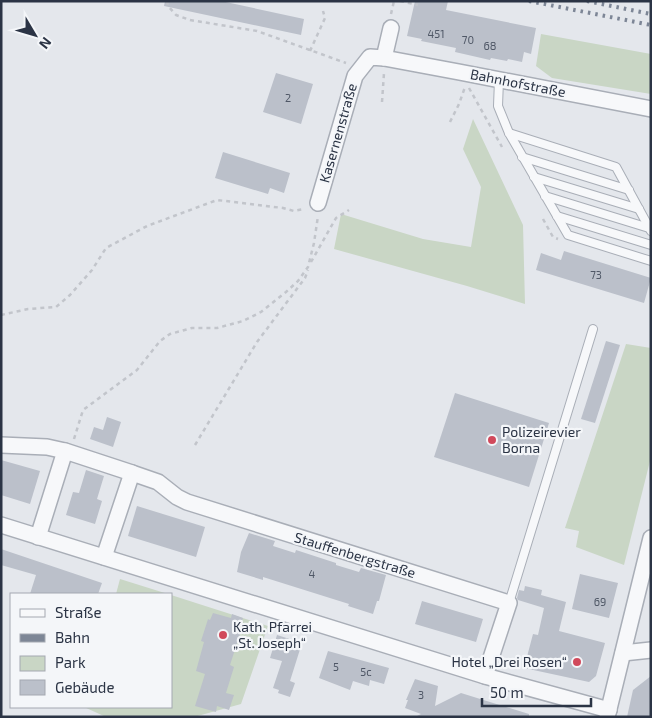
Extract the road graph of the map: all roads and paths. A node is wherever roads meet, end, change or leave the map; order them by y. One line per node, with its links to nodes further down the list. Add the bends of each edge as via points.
1 (167, 1): 6 (path, via 176,15 190,20 257,31)
2 (400, 1): 3 (path)
3 (418, 5)
4 (323, 11): 6 (path, via 325,18)
5 (390, 28): 7 (street)
6 (310, 51): 8 (path, via 342,63)
7 (385, 64): 8 (street, Bahnhofstraße, via 370,57); 9 (street, Bahnhofstraße); 10 (path)
8 (362, 66): 19 (street, Kasernenstraße, via 355,76)
9 (500, 80): 11 (street, Bahnhofstraße); 13 (lane, via 498,106)
10 (382, 102)
11 (651, 109)
12 (450, 122): 14 (path, via 466,83)
13 (509, 133): 15 (lane); 17 (lane, via 616,167)
14 (502, 147)
15 (522, 157): 16 (lane); 17 (lane)
16 (534, 177): 18 (lane); 20 (lane)
17 (629, 190): 20 (lane)
18 (545, 196): 22 (lane); 23 (lane)
19 (318, 203): 26 (path); 27 (path, via 294,211 217,200 147,226 106,248 92,270 56,307)
20 (639, 209): 23 (lane)
21 (349, 210): 26 (path, via 336,218)
22 (557, 216): 24 (lane); 25 (lane, via 568,236)
23 (650, 230)
24 (651, 245)
25 (651, 261)
26 (308, 267): 29 (path, via 305,278 257,342); 31 (path, via 298,281 261,312 217,328 192,328 170,334 160,341 137,370 83,410)
27 (1, 315)
28 (593, 329): 37 (lane)
29 (196, 444)
30 (1, 445): 31 (street, Stauffenbergstraße, via 47,446)
31 (67, 452): 32 (street, Stauffenbergstraße); 34 (street)
32 (132, 473): 36 (street); 37 (street, Stauffenbergstraße, via 158,482 177,497 205,508)
33 (1, 525): 34 (street)
34 (38, 536): 36 (street)
35 (651, 538): 39 (street)
36 (104, 557): 40 (street)
37 (509, 603): 40 (street)
38 (651, 650): 39 (street)
39 (623, 653): 41 (street)
40 (485, 676): 41 (street)
41 (608, 713)

